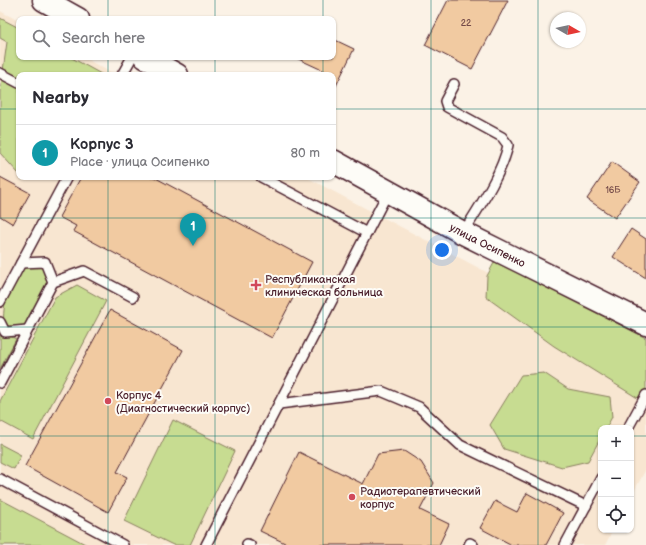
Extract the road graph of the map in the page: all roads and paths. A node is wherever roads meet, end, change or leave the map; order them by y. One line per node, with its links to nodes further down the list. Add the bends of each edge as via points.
1 (44, 0): 2 (street)
2 (73, 16)
3 (130, 60): 5 (lane)
4 (150, 60): 6 (street)
5 (124, 72)
6 (172, 72)
7 (0, 73): 8 (lane)
8 (16, 82)
9 (454, 84): 15 (lane, via 445,101 447,107 502,137 508,145 506,157)
10 (336, 163): 13 (street, улица Осипенко)
11 (65, 180): 16 (lane)
12 (267, 180): 14 (lane)
13 (388, 192): 14 (lane); 15 (street, улица Осипенко)
14 (367, 233): 25 (lane)
15 (463, 233): 21 (street, улица Осипенко)
16 (21, 263): 17 (lane, via 44,262); 19 (lane)
17 (52, 282): 18 (lane, via 84,271); 22 (lane)
18 (133, 297)
19 (0, 302)
20 (0, 322): 22 (lane, via 5,332)
21 (646, 324)
22 (26, 330): 23 (lane)
23 (0, 383)
24 (646, 395): 26 (lane)
25 (279, 404): 29 (lane, via 381,391 419,407 460,445); 31 (lane)
26 (630, 425)
27 (0, 479): 30 (lane)
28 (598, 484): 29 (lane)
29 (586, 506): 34 (lane)
30 (122, 545)
31 (206, 545)
32 (469, 545): 33 (lane)
33 (473, 545)
34 (565, 545)

